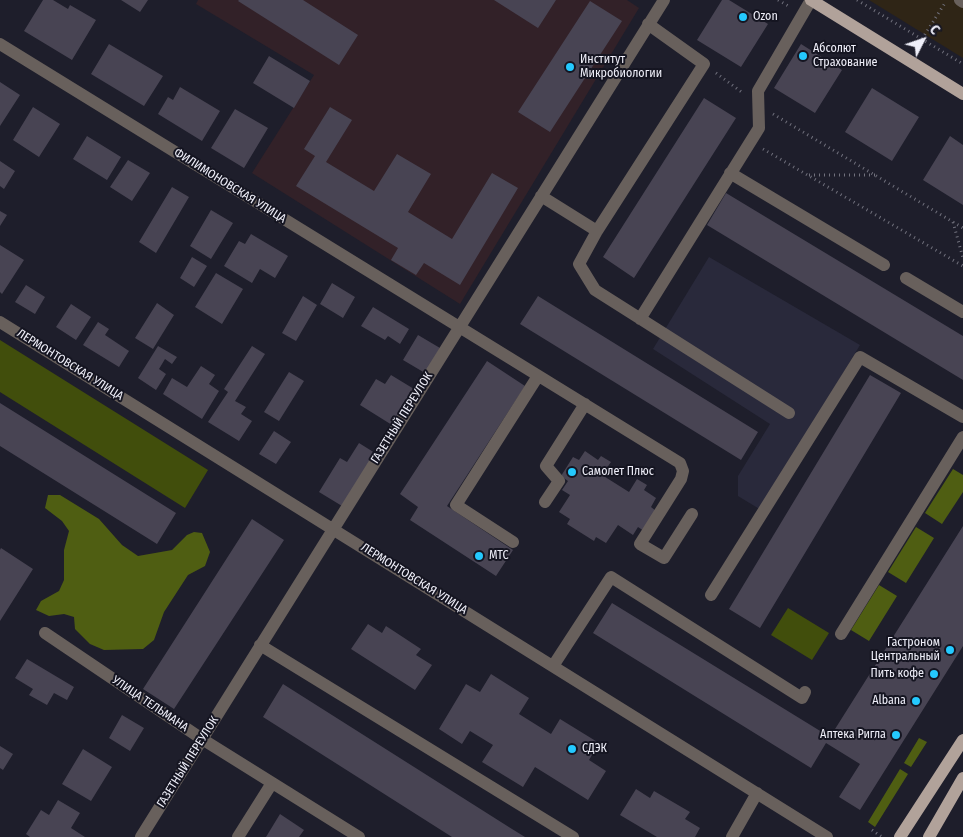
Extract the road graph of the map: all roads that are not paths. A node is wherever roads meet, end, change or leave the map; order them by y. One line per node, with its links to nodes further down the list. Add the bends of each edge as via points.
1 (664, 0): 5 (street, ГАЗЕТНЫЙ ПЕРЕУЛОК)
2 (811, 0): 7 (main road); 8 (street, via 758,91 759,128)
3 (960, 0): 4 (street)
4 (963, 2)
5 (648, 24): 9 (street, ГАЗЕТНЫЙ ПЕРЕУЛОК); 10 (street, via 704,64)
6 (0, 44): 16 (street, ФИЛИМОНОВСКАЯ УЛИЦА)
7 (963, 94)
8 (730, 173): 11 (street); 14 (street)
9 (542, 196): 10 (street); 16 (street, ГАЗЕТНЫЙ ПЕРЕУЛОК)
10 (597, 231): 14 (street, via 579,264 595,290)
11 (884, 265)
12 (906, 278): 13 (street)
13 (963, 312)
14 (640, 319): 19 (street)
15 (0, 322): 24 (street, ЛЕРМОНТОВСКАЯ УЛИЦА)
16 (460, 327): 17 (street, ФИЛИМОНОВСКАЯ УЛИЦА); 24 (street, ГАЗЕТНЫЙ ПЕРЕУЛОК)
17 (538, 376): 18 (street, ФИЛИМОНОВСКАЯ УЛИЦА); 25 (street, via 456,505)
18 (584, 404): 22 (street, via 546,466 559,481); 23 (street, ФИЛИМОНОВСКАЯ УЛИЦА, via 680,463 681,479 640,544 664,558)
19 (789, 413)
20 (963, 417): 26 (street, via 860,356)
21 (963, 437): 28 (street)
22 (545, 502)
23 (692, 514)
24 (333, 529): 29 (street, ГАЗЕТНЫЙ ПЕРЕУЛОК); 30 (street, ЛЕРМОНТОВСКАЯ УЛИЦА)
25 (513, 542)
26 (711, 595)
27 (45, 632): 32 (street, УЛИЦА ТЕЛЬМАНА)
28 (842, 634)
29 (260, 645): 32 (street, ГАЗЕТНЫЙ ПЕРЕУЛОК); 40 (street)
30 (553, 666): 31 (street, via 611,577 802,698); 36 (street, ЛЕРМОНТОВСКАЯ УЛИЦА)
31 (805, 692)
32 (202, 739): 35 (street, УЛИЦА ТЕЛЬМАНА); 37 (street, ГАЗЕТНЫЙ ПЕРЕУЛОК)
33 (963, 740): 43 (main road)
34 (963, 778): 44 (main road)
35 (272, 782): 38 (street); 39 (street, УЛИЦА ТЕЛЬМАНА)
36 (758, 793): 41 (street); 42 (street, ЛЕРМОНТОВСКАЯ УЛИЦА)
37 (141, 837)
38 (238, 837)
39 (359, 837)
40 (573, 837)
41 (732, 837)
42 (827, 837)
43 (900, 837)
44 (929, 837)

